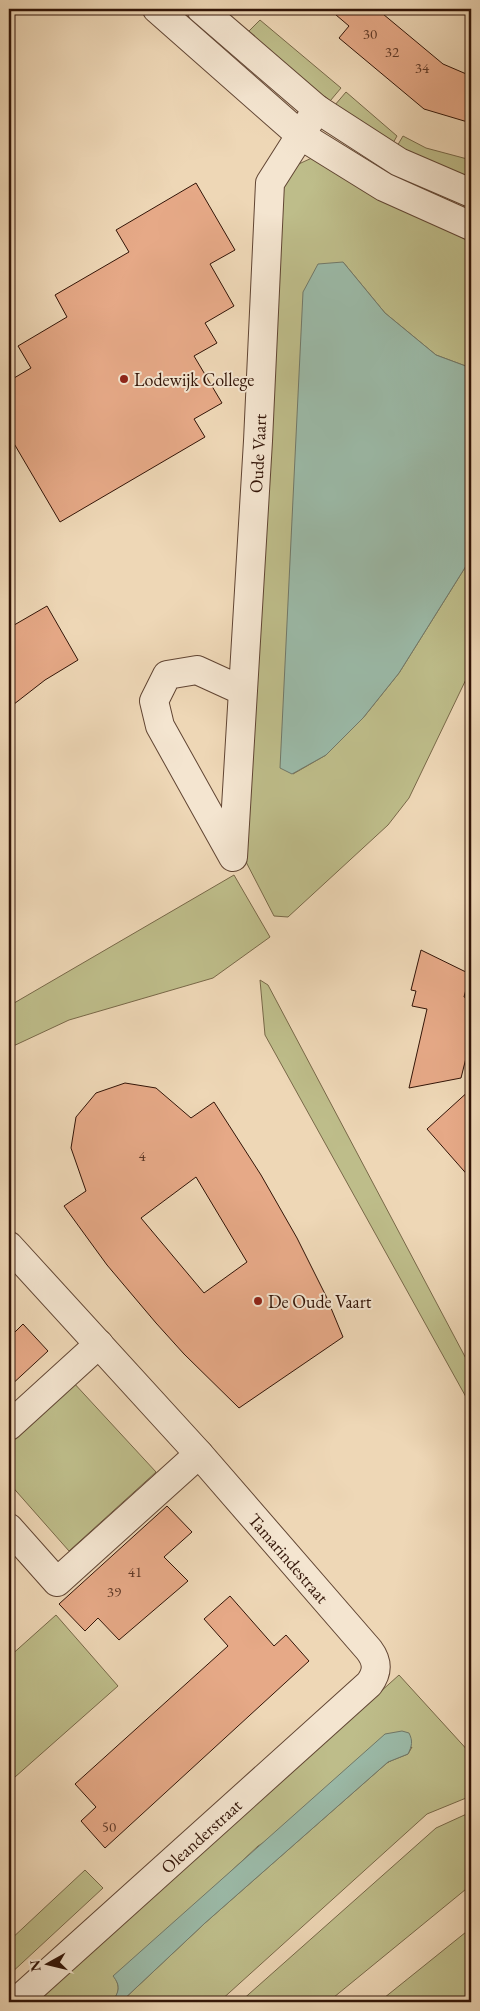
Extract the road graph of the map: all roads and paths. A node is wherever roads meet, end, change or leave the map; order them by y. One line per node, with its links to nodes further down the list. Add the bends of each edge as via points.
1 (157, 9): 3 (street)
2 (213, 12): 3 (street); 4 (street)
3 (195, 42): 5 (street)
4 (317, 109): 5 (street, Oude Vaart); 6 (street, via 399,162)
5 (300, 135): 7 (street, via 384,187); 8 (street, Oude Vaart, via 270,183)
6 (471, 193)
7 (471, 226)
8 (243, 691): 8 (street, Oude Vaart, via 234,828 232,857 160,726 154,701 167,675 197,670)
9 (9, 1246): 10 (street, Tamarindestraat)
10 (100, 1344): 11 (street); 12 (street, Tamarindestraat)
11 (9, 1426)
12 (199, 1454): 13 (street, via 57,1582); 14 (street, Tamarindestraat, via 369,1650)
13 (9, 1528)
14 (376, 1663): 15 (street, Oleanderstraat, via 374,1678 369,1684)
15 (16, 2002)

